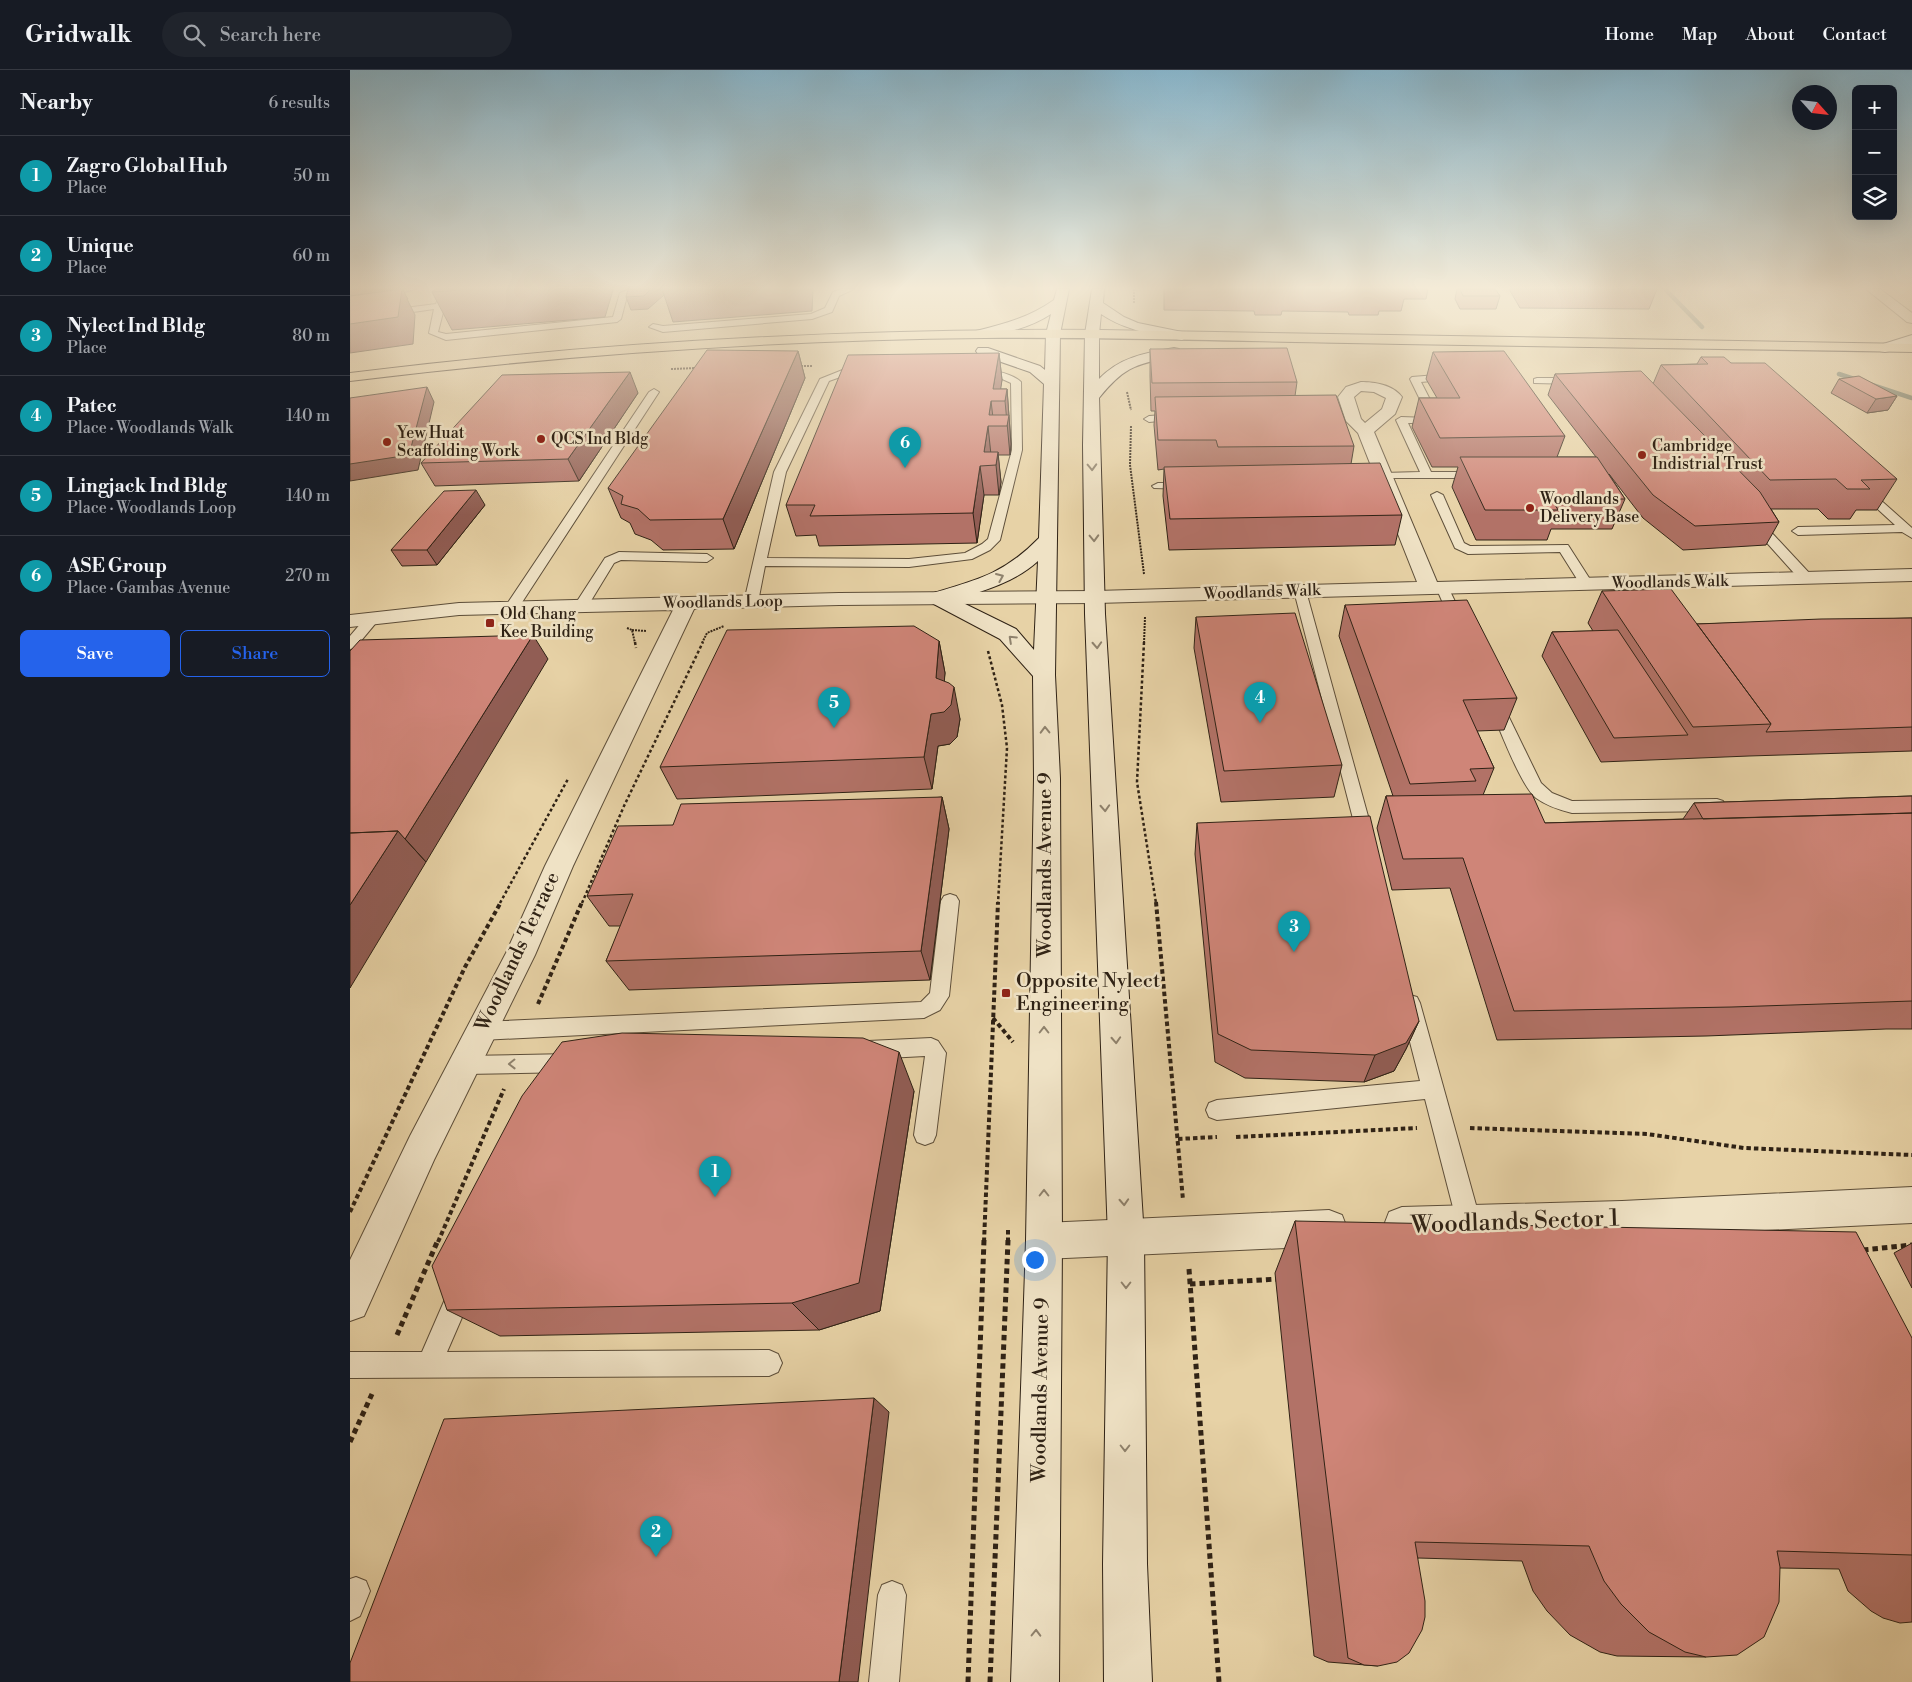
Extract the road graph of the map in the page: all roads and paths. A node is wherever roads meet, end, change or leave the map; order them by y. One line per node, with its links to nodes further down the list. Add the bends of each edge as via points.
1 (457, 364): 14 (main road)
2 (617, 364): 19 (main road, via 518,372)
3 (1021, 364): 17 (main road, via 1035,369)
4 (1049, 364): 17 (main road, Woodlands Avenue 9)
5 (1084, 364): 21 (main road)
6 (1125, 364): 21 (main road, via 1110,374)
7 (791, 366): 8 (path)
8 (820, 366)
9 (703, 368): 10 (path)
10 (664, 369)
11 (874, 372): 39 (lane, via 845,372 825,380 780,472)
12 (972, 374): 39 (lane, via 1002,375 1016,382 1017,450 994,540 968,556 908,563)
13 (1457, 376): 27 (lane, via 1416,378 1437,420 1401,420)
14 (350, 377)
15 (1537, 381): 16 (lane)
16 (1584, 381)
17 (1052, 383): 37 (main road, Woodlands Avenue 9)
18 (1125, 385): 22 (path)
19 (350, 392)
20 (654, 392): 52 (lane)
21 (1092, 397): 47 (main road, one-way to 47)
22 (1131, 413)
23 (1188, 417): 24 (lane)
24 (1149, 418)
25 (1131, 422): 40 (path, via 1130,465)
26 (1365, 431): 26 (main road, via 1342,410 1351,390 1377,388 1394,396 1389,411); 29 (main road)
27 (1427, 475): 28 (lane); 29 (lane)
28 (1486, 476)
29 (1382, 482): 44 (main road)
30 (1855, 482): 36 (lane)
31 (1158, 486): 32 (lane)
32 (1198, 486)
33 (1437, 495): 43 (lane, via 1463,548 1564,548)
34 (1747, 514): 42 (lane)
35 (1798, 531): 36 (lane)
36 (1908, 531)
37 (1049, 539): 46 (main road, Woodlands Avenue 9); 48 (main road, one-way to 37, via 1012,572)
38 (707, 558): 51 (lane, via 619,556 609,561)
39 (760, 562): 49 (lane)
40 (1144, 574)
41 (1912, 575): 42 (main road, Woodlands Walk)
42 (1807, 579): 43 (main road, Woodlands Walk)
43 (1587, 584): 44 (main road, Woodlands Walk)
44 (1435, 587): 45 (main road, Woodlands Walk); 58 (lane)
45 (1300, 591): 47 (main road, Woodlands Walk); 66 (lane)
46 (1047, 596): 47 (main road, Woodlands Loop); 48 (main road, Woodlands Loop); 62 (main road, Woodlands Avenue 9)
47 (1096, 597): 89 (main road, one-way to 89)
48 (937, 598): 49 (main road, Woodlands Loop); 62 (main road, one-way to 48, via 1008,634)
49 (751, 602): 50 (main road, Woodlands Loop)
50 (687, 603): 51 (main road, Woodlands Loop); 71 (main road, Woodlands Terrace)
51 (581, 606): 52 (main road, Woodlands Loop)
52 (512, 608): 54 (main road, Woodlands Loop, via 459,609)
53 (1145, 613): 81 (path, via 1137,782 1156,904)
54 (373, 618): 55 (main road, Woodlands Loop); 60 (lane)
55 (350, 621)
56 (726, 624): 70 (path, via 707,633 624,806)
57 (625, 626): 61 (path, via 632,630)
58 (1464, 634)
59 (987, 644): 69 (path, via 1002,705 1007,748)
60 (350, 645)
61 (637, 654)
62 (1044, 675): 87 (main road, Woodlands Avenue 9, one-way to 62, via 1046,788)
63 (1488, 688): 65 (lane, via 1534,786 1542,796 1554,802 1572,807)
64 (570, 775): 85 (path, via 465,967)
65 (1732, 805)
66 (1369, 850)
67 (950, 901): 70 (lane, via 939,996 924,1010)
68 (1405, 984): 77 (lane)
69 (992, 1018): 72 (path); 104 (path)
70 (528, 1029): 71 (lane)
71 (481, 1031): 76 (main road, Woodlands Terrace)
72 (1015, 1044)
73 (853, 1051): 80 (lane, via 935,1049)
74 (589, 1062): 75 (lane, via 556,1073)
75 (515, 1064): 76 (lane, one-way to 76); 99 (path)
76 (464, 1066): 92 (main road, Woodlands Terrace)
77 (1433, 1089): 78 (lane); 79 (lane)
78 (1217, 1110)
79 (1444, 1127): 81 (path); 82 (path, via 1647,1134 1761,1149); 86 (lane)
80 (925, 1136)
81 (1178, 1139): 88 (path)
82 (1912, 1155)
83 (1912, 1205): 84 (main road, Woodlands Sector 1)
84 (1807, 1211): 86 (main road, Woodlands Sector 1); 91 (lane)
85 (350, 1212)
86 (1469, 1223): 88 (main road, Woodlands Sector 1)
87 (1026, 1232): 89 (main road, Woodlands Sector 1); 105 (path); 106 (main road, Woodlands Avenue 9, one-way to 87)
88 (1186, 1234): 89 (main road, Woodlands Sector 1); 95 (path)
89 (1126, 1237): 107 (main road, one-way to 107)
90 (1912, 1245): 91 (path)
91 (1829, 1253)
92 (360, 1258): 96 (main road, Woodlands Terrace)
93 (469, 1274): 100 (lane)
94 (1280, 1279): 95 (path)
95 (1190, 1284): 108 (path)
96 (350, 1302)
97 (768, 1363): 100 (lane)
98 (350, 1365): 99 (lane)
99 (384, 1365): 100 (lane); 101 (path)
100 (429, 1365)
101 (350, 1442)
102 (892, 1595): 103 (lane)
103 (884, 1682)
104 (968, 1682)
105 (990, 1682)
106 (1035, 1682)
107 (1128, 1682)
108 (1220, 1682)

